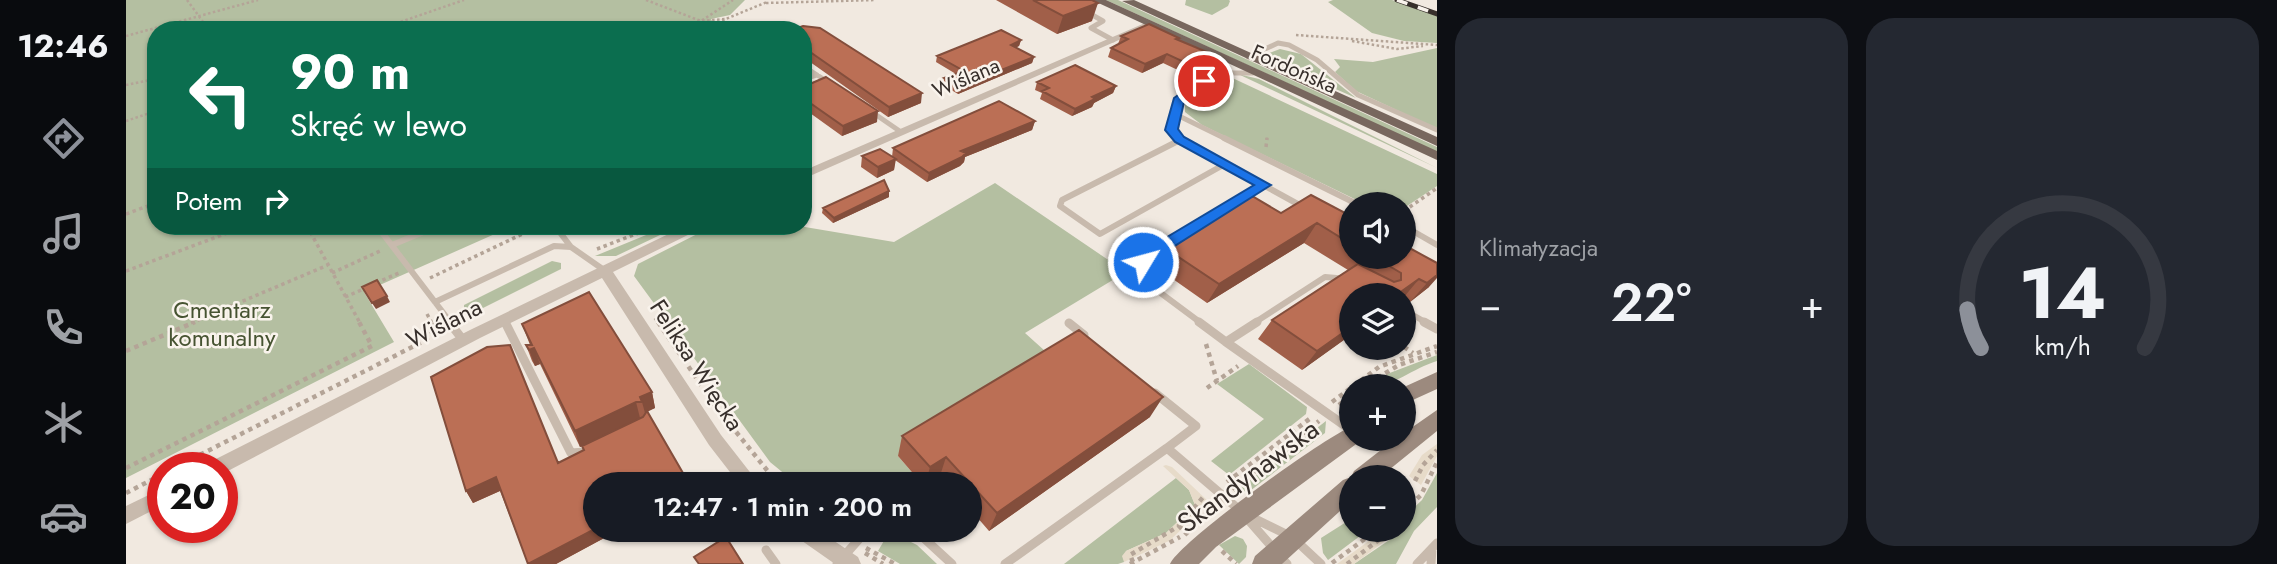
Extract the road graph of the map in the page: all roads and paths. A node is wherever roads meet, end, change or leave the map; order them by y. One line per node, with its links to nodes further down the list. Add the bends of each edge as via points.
1 (187, 0): 13 (path)
2 (258, 0): 13 (path)
3 (464, 0): 17 (path)
4 (646, 0): 18 (path)
5 (733, 0): 18 (path)
6 (772, 0): 11 (path)
7 (876, 0): 10 (path, via 835,6)
8 (1097, 0): 20 (main road, Fordońska)
9 (1124, 0): 28 (main road, Fordońska)
10 (808, 1): 11 (path)
11 (766, 3): 14 (path)
12 (1083, 10): 24 (lane, via 1103,21 1091,28)
13 (198, 17): 15 (path); 16 (path)
14 (725, 19): 18 (path); 19 (path)
15 (183, 21)
16 (201, 21)
17 (403, 21)
18 (701, 21)
19 (720, 21)
20 (1148, 25): 24 (street, Wiślana); 30 (main road, Fordońska)
21 (147, 30): 22 (path)
22 (126, 36)
23 (1342, 38): 25 (path, via 1298,35); 26 (path); 26 (path, via 1397,49)
24 (1113, 40): 41 (street, Wiślana)
25 (1279, 43): 28 (lane); 40 (lane, via 1302,50 1358,95)
26 (1429, 45): 27 (path)
27 (1437, 45)
28 (1248, 57): 43 (main road, Fordońska)
29 (812, 72): 31 (lane)
30 (1253, 73): 38 (lane, via 1217,73 1178,101); 44 (main road, Fordońska)
31 (817, 75): 32 (lane); 35 (lane)
32 (812, 76)
33 (147, 81): 34 (path)
34 (126, 85)
35 (838, 89)
36 (860, 104): 41 (lane)
37 (147, 114): 39 (path)
38 (1177, 115): 42 (lane, via 1171,130); 49 (lane)
39 (126, 121)
40 (1437, 130)
41 (901, 131): 46 (street, Wiślana)
42 (1180, 139): 45 (lane); 45 (lane, via 1060,205 1100,234)
43 (1437, 142)
44 (1437, 159)
45 (1225, 164): 47 (lane)
46 (812, 171)
47 (1264, 185): 53 (lane); 80 (lane, via 1143,259 1158,291)
48 (1437, 188): 50 (path)
49 (1339, 195)
50 (1416, 203)
51 (147, 206): 52 (path)
52 (126, 214)
53 (1318, 215)
54 (1416, 233): 64 (lane)
55 (222, 235): 70 (path)
56 (312, 235): 67 (path)
57 (384, 235): 63 (lane)
58 (416, 235): 63 (lane)
59 (520, 235): 72 (path)
60 (562, 235): 65 (lane)
61 (635, 235): 66 (path, via 603,248)
62 (676, 235): 69 (street, Wiślana)
63 (392, 245): 68 (lane); 71 (path)
64 (1437, 245)
65 (571, 247): 69 (lane); 75 (lane, via 554,246)
66 (588, 248)
67 (328, 265): 71 (path); 87 (path)
68 (409, 268): 72 (lane); 74 (path)
69 (604, 270): 79 (street, Wiślana); 111 (street, Feliksa Więcka)
70 (126, 271)
71 (332, 272): 74 (path)
72 (420, 282): 75 (lane)
73 (1359, 283): 85 (lane, via 1341,276 1325,277)
74 (345, 297): 110 (path, via 372,346)
75 (435, 303): 83 (lane)
76 (422, 306): 106 (path, via 435,328 426,340)
77 (650, 315): 112 (path)
78 (1416, 317): 82 (lane)
79 (503, 320): 83 (street, Wiślana); 103 (lane, via 572,453)
80 (1199, 322): 85 (lane); 94 (path)
81 (1069, 323): 84 (lane)
82 (1437, 329)
83 (463, 340): 107 (street, Wiślana)
84 (1090, 340)
85 (1226, 342): 90 (lane)
86 (1437, 346): 88 (path)
87 (126, 351)
88 (1416, 352)
89 (1437, 352): 92 (path)
90 (1249, 359): 94 (path); 99 (lane)
91 (1396, 360): 99 (path, via 1379,367)
92 (1384, 374)
93 (1437, 380): 97 (street)
94 (1217, 381): 96 (path)
95 (1143, 383): 104 (lane, via 1196,426)
96 (1207, 388)
97 (1416, 391)
98 (1339, 403): 99 (path)
99 (1324, 412): 101 (lane); 115 (path); 118 (path)
100 (1437, 419): 109 (street)
101 (1339, 422)
102 (1339, 445): 122 (street, Skandynawska)
103 (593, 448)
104 (1167, 448): 118 (lane); 139 (lane)
105 (1437, 450): 113 (path)
106 (206, 452)
107 (238, 457)
108 (1437, 462): 120 (path)
109 (1379, 465)
110 (126, 468)
111 (741, 472)
112 (768, 472)
113 (1416, 479)
114 (147, 482): 116 (path)
115 (1221, 483)
116 (126, 492)
117 (1205, 496): 124 (path)
118 (1222, 497): 122 (lane); 125 (path)
119 (1339, 498): 134 (street)
120 (1416, 499)
121 (147, 504): 123 (street)
122 (1243, 513): 134 (lane); 134 (lane); 140 (street, Skandynawska)
123 (126, 515)
124 (1179, 526): 125 (path); 136 (path, via 1164,539 1135,551 1130,555)
125 (1186, 533): 126 (path); 136 (path)
126 (1194, 541)
127 (817, 542): 135 (street)
128 (858, 542): 135 (lane)
129 (928, 542): 138 (lane)
130 (1360, 542): 142 (path)
131 (1376, 542): 143 (path)
132 (1434, 546): 144 (lane); 145 (lane)
133 (766, 550): 137 (lane)
134 (1280, 555): 141 (lane)
135 (843, 562)
136 (1132, 563)
137 (776, 564)
138 (952, 564)
139 (1005, 564)
140 (1182, 564)
141 (1321, 564)
142 (1330, 564)
143 (1347, 564)
144 (1417, 564)
145 (1431, 564)

